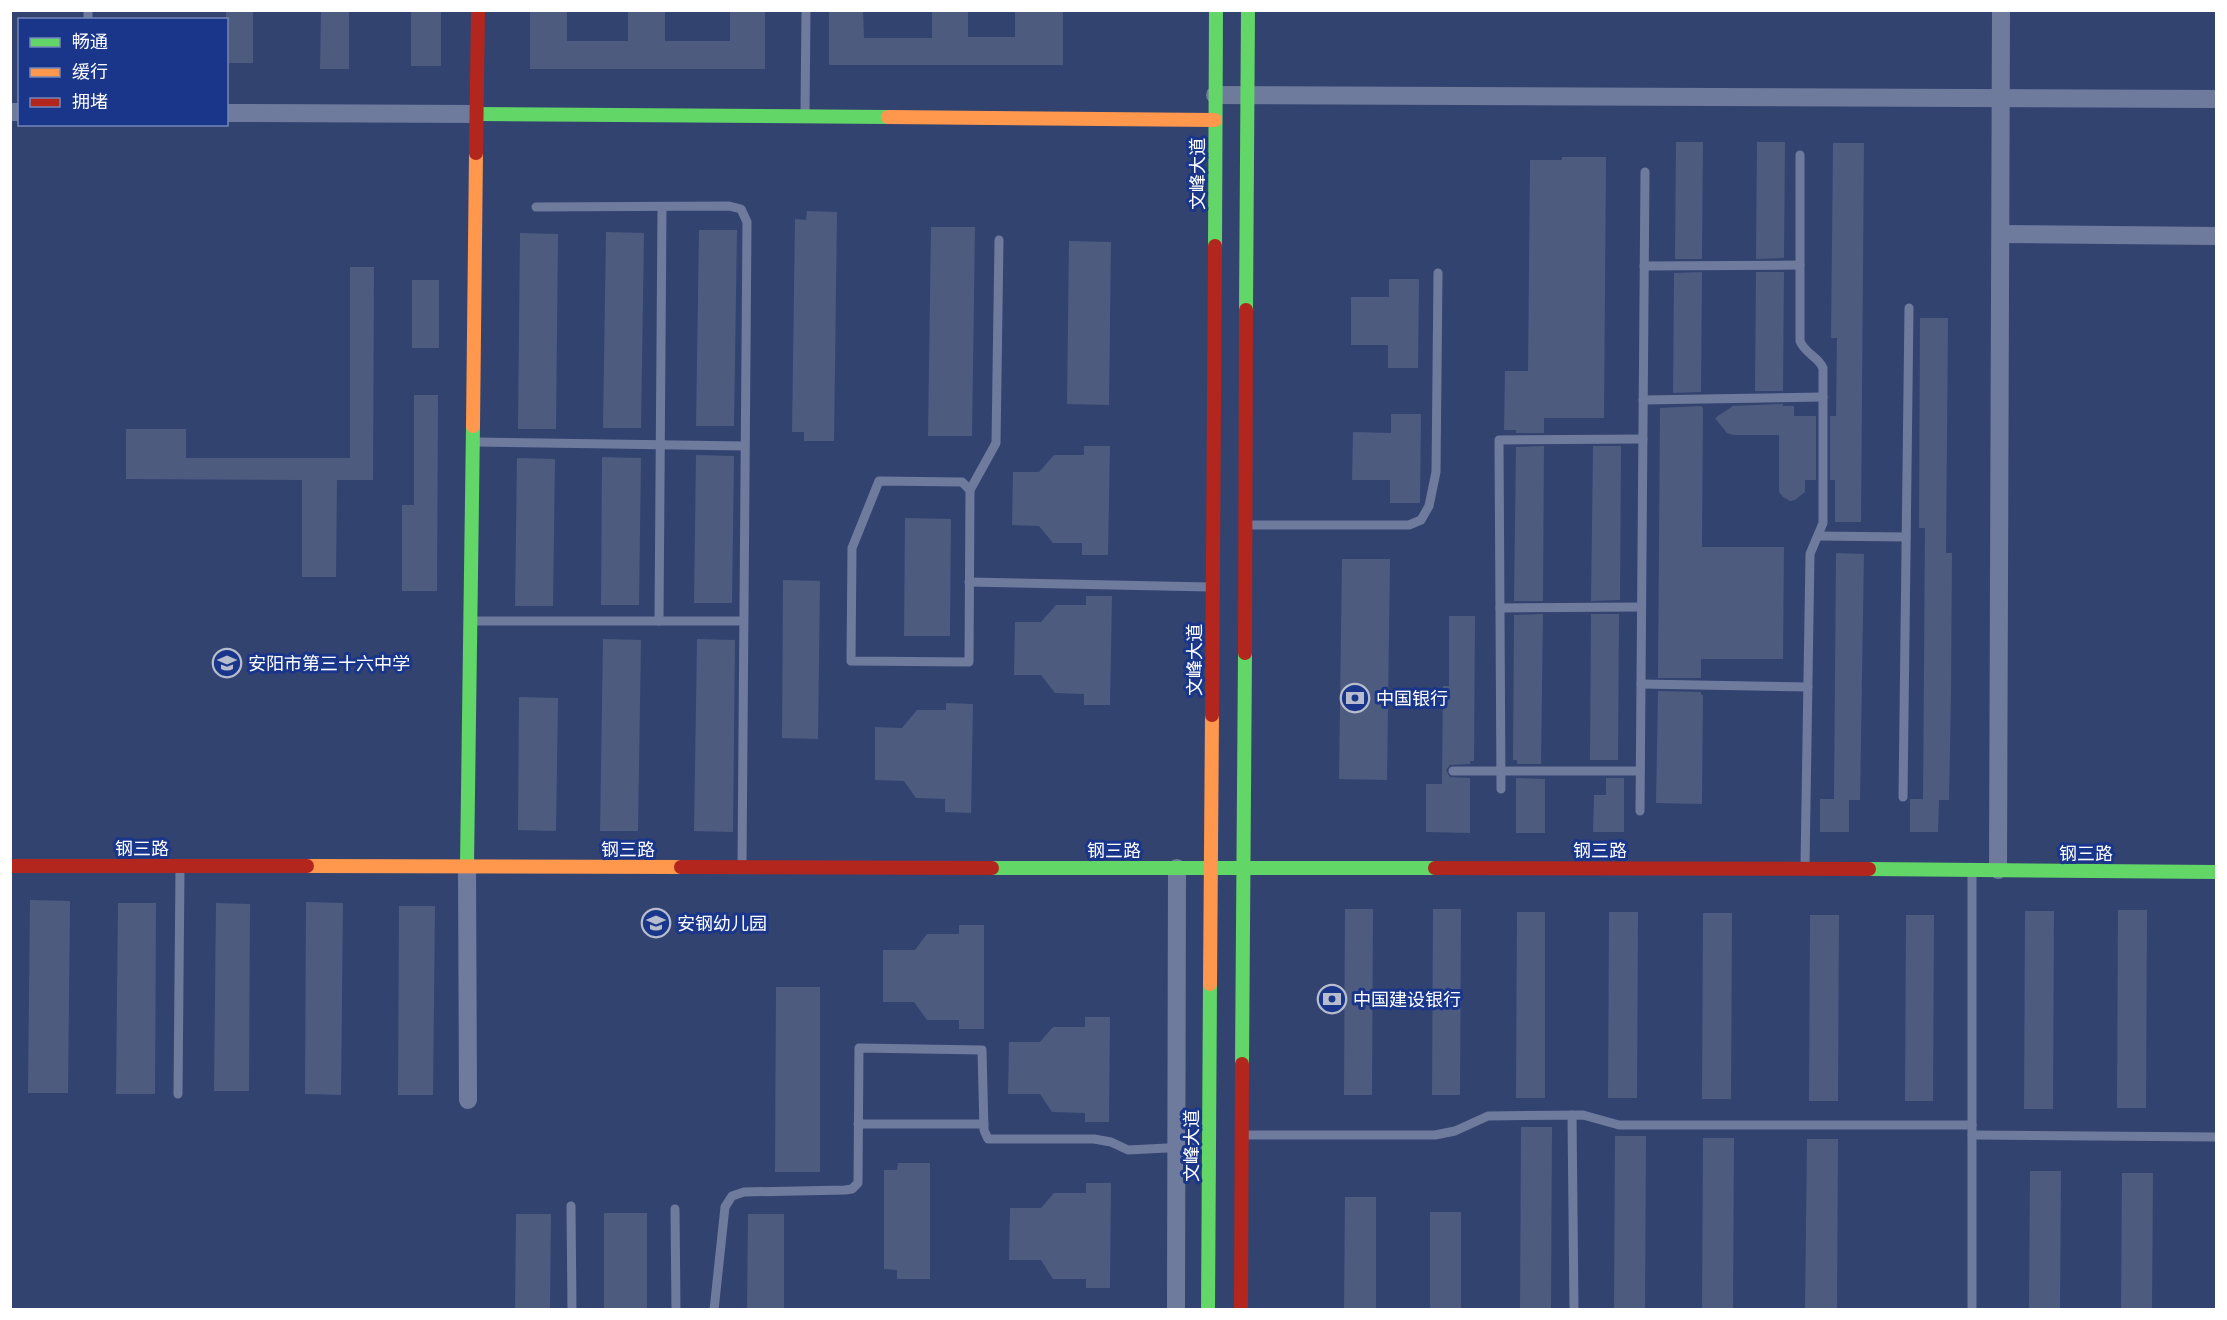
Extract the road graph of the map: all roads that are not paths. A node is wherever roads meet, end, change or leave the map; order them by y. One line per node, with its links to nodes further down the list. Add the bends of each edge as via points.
1 (478, 10): 11 (street)
2 (806, 10): 12 (lane)
3 (1216, 10): 6 (street, 文峰大道)
4 (1248, 10): 7 (street)
5 (2001, 10): 8 (street)
6 (1215, 95): 7 (street); 13 (street, 文峰大道)
7 (1248, 95): 8 (street); 32 (street)
8 (2001, 98): 9 (street); 18 (street)
9 (2217, 99)
10 (228, 113): 11 (street)
11 (478, 114): 12 (street); 28 (street)
12 (806, 117): 13 (street)
13 (1215, 120): 36 (street, 文峰大道)
14 (1800, 155): 21 (lane)
15 (1645, 172): 22 (lane)
16 (536, 207): 17 (lane)
17 (662, 207): 29 (lane); 30 (lane, via 729,206 741,210 747,222)
18 (2001, 234): 19 (street); 59 (street)
19 (2217, 236)
20 (999, 240): 31 (lane, via 996,443)
21 (1800, 265): 22 (lane); 25 (lane, via 1800,341 1803,349 1820,360)
22 (1644, 266): 26 (lane)
23 (1438, 273): 32 (lane, via 1436,472 1429,506 1421,520 1409,525)
24 (1909, 308): 34 (lane)
25 (1823, 397): 26 (lane); 33 (lane, via 1823,523)
26 (1643, 400): 27 (lane)
27 (1643, 439): 37 (lane); 38 (lane, via 1499,440)
28 (473, 442): 29 (lane); 39 (street)
29 (660, 445): 30 (lane); 40 (lane)
30 (745, 446): 41 (lane)
31 (970, 490): 35 (lane); 35 (lane, via 962,482 879,481 852,548 851,661 969,662)
32 (1246, 525): 56 (street)
33 (1818, 536): 34 (lane); 43 (lane, via 1810,554)
34 (1906, 537): 48 (lane)
35 (969, 582): 36 (lane)
36 (1212, 587): 55 (street, 文峰大道)
37 (1641, 607): 38 (lane); 42 (lane)
38 (1500, 608): 45 (lane)
39 (471, 621): 40 (lane); 52 (street)
40 (659, 621): 41 (lane)
41 (744, 621): 53 (lane)
42 (1641, 684): 43 (lane); 46 (lane)
43 (1808, 687): 57 (lane)
44 (1453, 771): 45 (lane)
45 (1501, 771): 46 (lane); 47 (lane)
46 (1640, 771): 49 (lane)
47 (1501, 789)
48 (1903, 797)
49 (1640, 811)
50 (10, 866): 51 (street, 钢三路)
51 (180, 866): 52 (street, 钢三路); 61 (lane)
52 (467, 866): 53 (street, 钢三路); 62 (street)
53 (742, 867): 54 (street, 钢三路)
54 (1177, 868): 55 (street, 钢三路); 71 (street)
55 (1211, 868): 56 (street, 钢三路); 70 (street, 文峰大道)
56 (1244, 868): 57 (street, 钢三路); 67 (street)
57 (1805, 869): 58 (street, 钢三路)
58 (1972, 870): 59 (street, 钢三路); 66 (lane)
59 (1998, 870): 60 (street, 钢三路)
60 (2217, 872)
61 (178, 1094)
62 (468, 1100)
63 (1572, 1115): 66 (lane, via 1619,1125); 67 (lane, via 1488,1116 1435,1135); 80 (lane)
64 (858, 1124): 65 (lane); 65 (lane, via 859,1048 982,1050); 76 (lane, via 858,1183 852,1189 744,1192 732,1196 725,1207)
65 (984, 1124): 71 (lane, via 988,1139 1094,1139 1128,1149)
66 (1972, 1125): 68 (lane)
67 (1242, 1135): 79 (street)
68 (1972, 1135): 69 (lane); 81 (lane)
69 (2217, 1137)
70 (1209, 1146): 71 (lane); 78 (street, 文峰大道)
71 (1176, 1147): 77 (street)
72 (571, 1206): 74 (lane)
73 (675, 1209): 75 (lane)
74 (572, 1310)
75 (676, 1310)
76 (714, 1310)
77 (1176, 1310)
78 (1208, 1310)
79 (1241, 1310)
80 (1574, 1310)
81 (1972, 1310)

